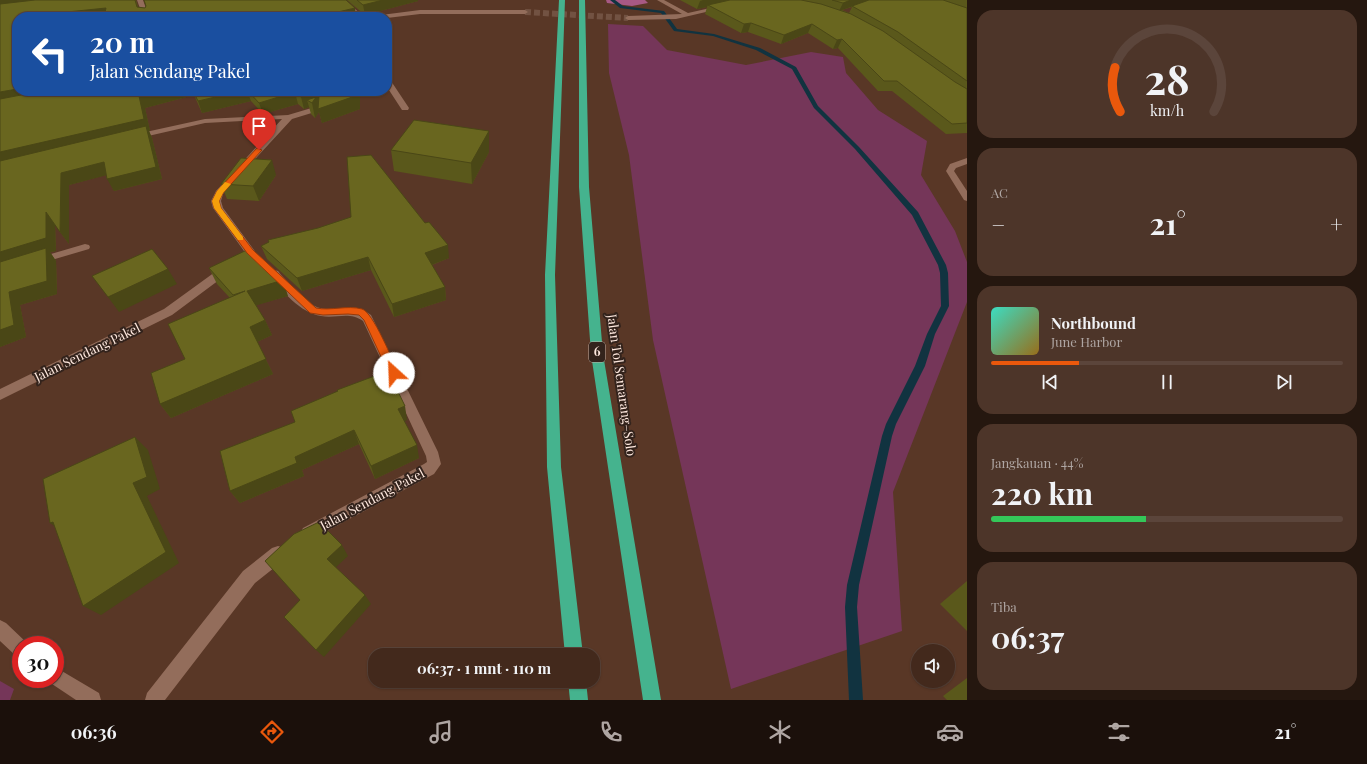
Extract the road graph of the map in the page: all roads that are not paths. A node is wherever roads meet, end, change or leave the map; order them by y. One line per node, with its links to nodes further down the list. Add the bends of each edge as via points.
1 (140, 0): 7 (street)
2 (342, 0): 8 (street)
3 (562, 0): 26 (highway, via 550,275 554,467)
4 (582, 0): 32 (highway, Jalan Tol Semarang–Solo / 6, via 584,188 597,354)
5 (660, 0): 10 (street)
6 (754, 0): 10 (street)
7 (144, 12)
8 (355, 12)
9 (525, 12): 11 (street, via 452,9)
10 (688, 15): 12 (street)
11 (392, 16)
12 (628, 18)
13 (392, 89): 15 (street)
14 (356, 96): 16 (street)
15 (405, 108)
16 (289, 117): 17 (street, via 205,121); 21 (street, Jalan Sendang Pakel, via 220,193 216,201 218,208)
17 (123, 140)
18 (967, 161): 19 (street, via 953,166 950,171)
19 (967, 198)
20 (85, 247): 22 (street)
21 (257, 258): 23 (street, Jalan Sendang Pakel, via 168,312); 30 (street, Jalan Sendang Pakel, via 313,310 362,312 368,318 433,456 434,464 292,542 249,577)
22 (28, 264)
23 (0, 394)
24 (0, 629): 25 (street)
25 (12, 640)
26 (573, 648)
27 (64, 682): 29 (street)
28 (578, 688): 31 (highway)
29 (92, 700)
30 (154, 700)
31 (579, 700)
32 (652, 700)

